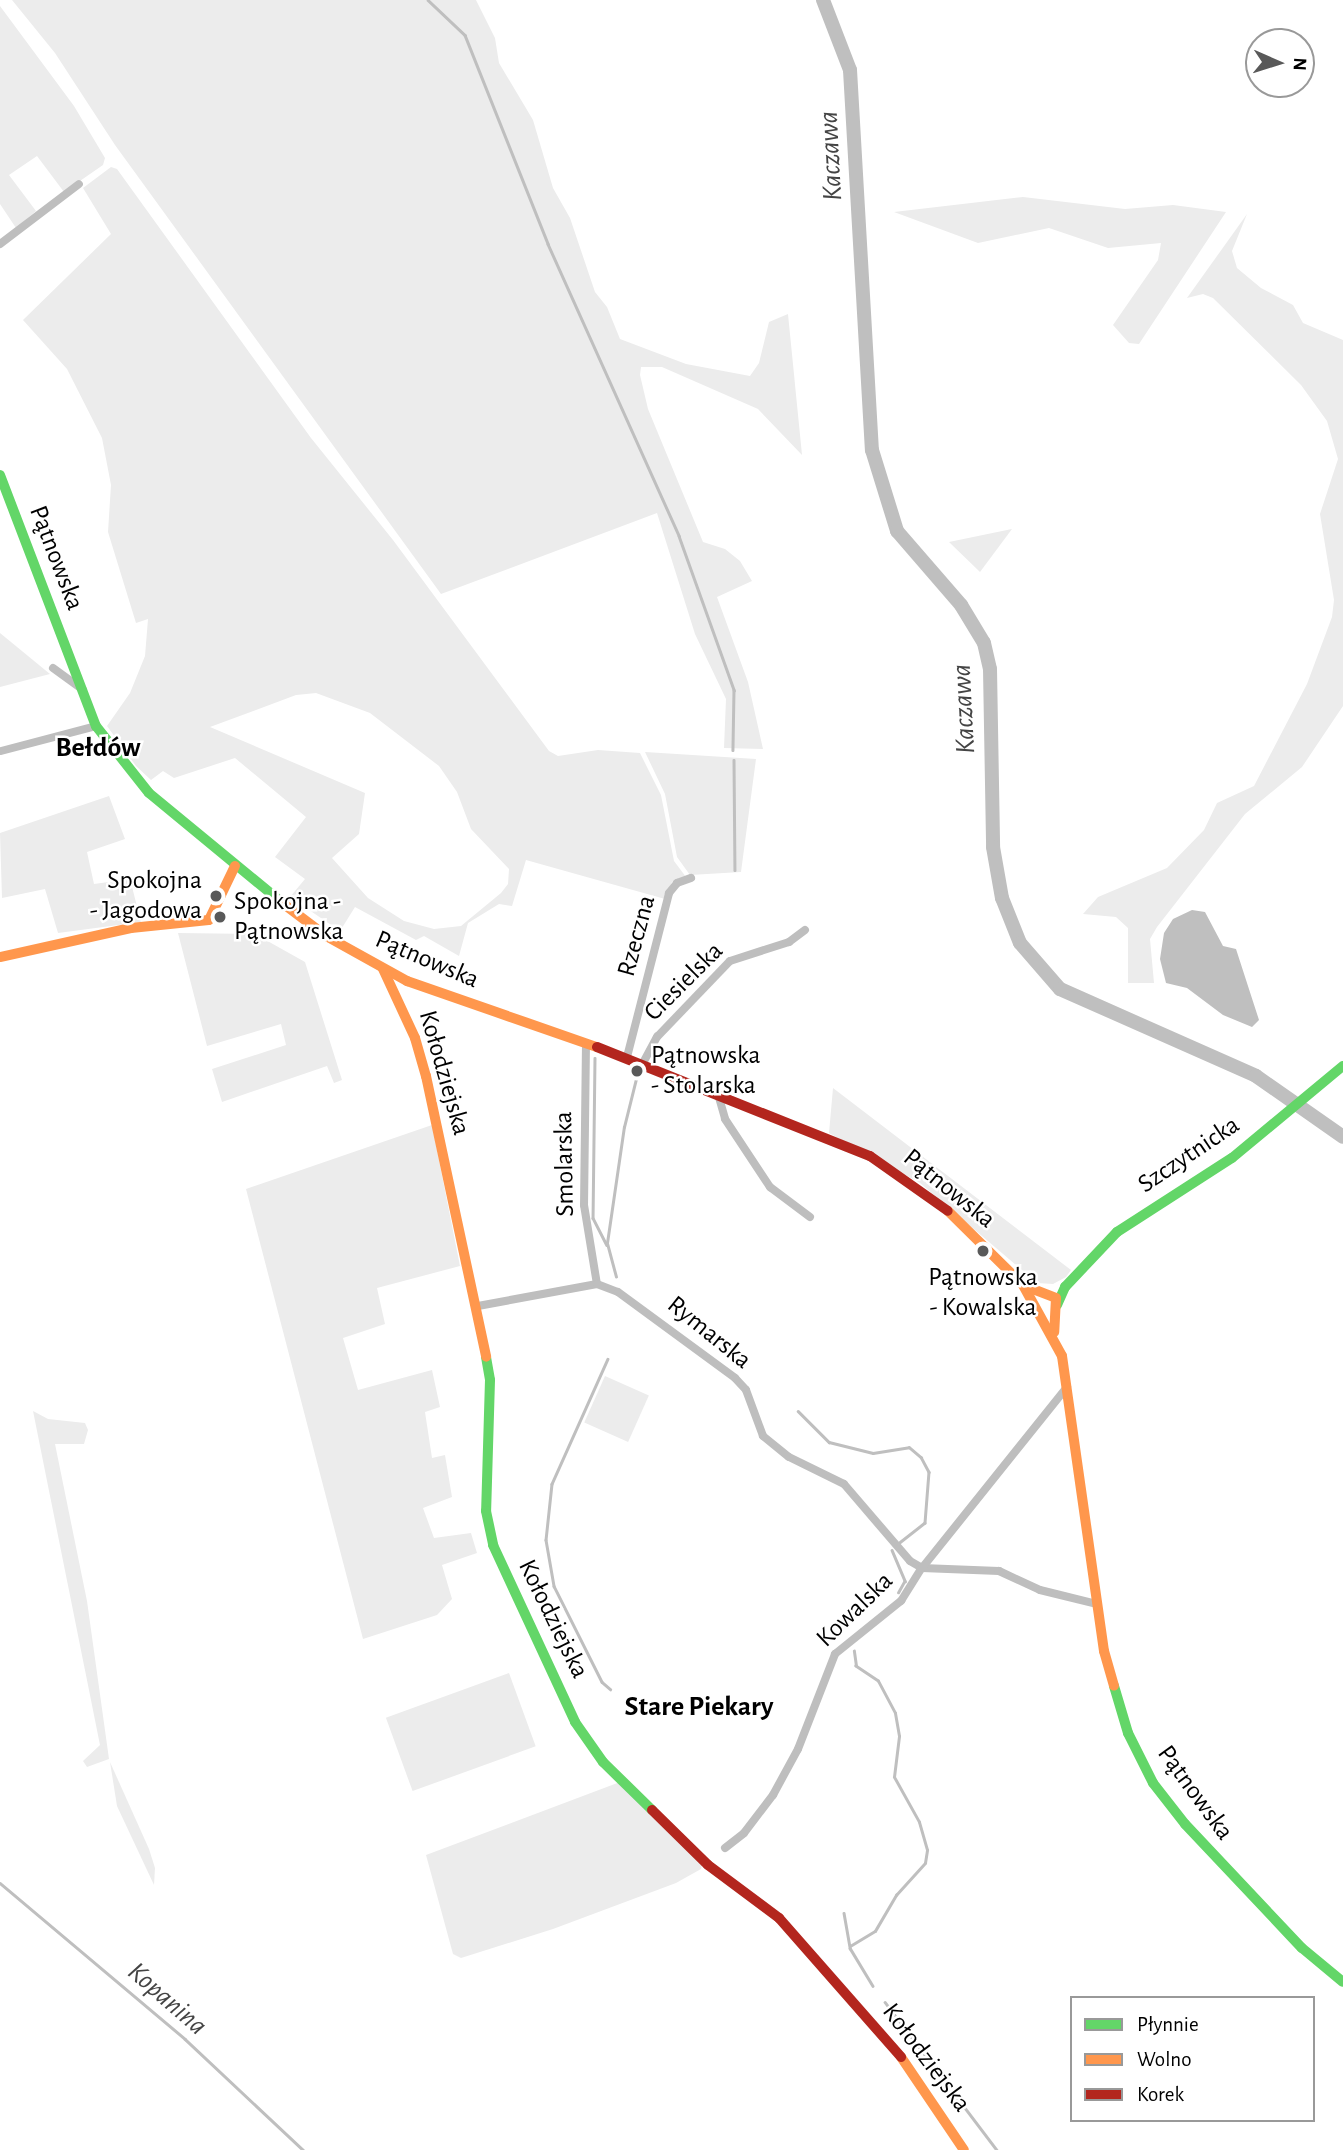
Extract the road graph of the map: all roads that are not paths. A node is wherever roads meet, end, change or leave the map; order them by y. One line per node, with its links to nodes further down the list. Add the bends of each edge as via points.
1 (79, 184): 2 (street)
2 (0, 244)
3 (0, 475): 5 (street, Pątnowska)
4 (52, 668): 5 (street)
5 (83, 690): 6 (street, Pątnowska)
6 (96, 726): 7 (street); 8 (street, Pątnowska, via 149,793)
7 (1, 751)
8 (235, 866): 11 (street, via 209,920 131,928); 12 (street, Pątnowska, via 326,936)
9 (691, 877): 14 (street, Rzeczna, via 669,893)
10 (806, 930): 15 (street, Ciesielska, via 789,942 730,961 657,1037)
11 (0, 957)
12 (383, 969): 13 (street, Pątnowska); 23 (street, Kołodziejska, via 415,1038 426,1076)
13 (586, 1043): 14 (street, Pątnowska); 19 (street, Smolarska, via 584,1205)
14 (627, 1057): 15 (street, Pątnowska)
15 (643, 1063): 17 (street, Pątnowska)
16 (1343, 1066): 21 (street, Szczytnicka, via 1231,1158 1120,1230)
17 (718, 1094): 18 (street, via 725,1119 770,1187); 20 (street, Pątnowska, via 891,1168 942,1205)
18 (810, 1217)
19 (597, 1284): 23 (street); 28 (street, Rymarska, via 631,1298 736,1378 746,1390 762,1436 789,1457 844,1484 897,1547)
20 (1023, 1285): 22 (street, Pątnowska); 25 (street, Pątnowska)
21 (1065, 1287): 22 (street, Szczytnicka); 24 (street, Szczytnicka)
22 (1047, 1293): 24 (street); 25 (street)
23 (478, 1306): 32 (street, Kołodziejska, via 490,1380 486,1511 493,1545 575,1722 603,1762 708,1865 779,1918 816,1957 911,2069)
24 (1056, 1306): 25 (street); 26 (street, Pątnowska)
25 (1038, 1308): 26 (street, Pątnowska)
26 (1054, 1334): 27 (street, Pątnowska)
27 (1068, 1384): 28 (street, Kowalska); 29 (street, Pątnowska)
28 (922, 1568): 29 (street, via 999,1570 1040,1590); 30 (street, Kowalska, via 901,1601 835,1654 798,1749 774,1795 744,1833)
29 (1097, 1604): 31 (street, Pątnowska, via 1113,1689 1128,1734 1153,1783 1234,1879)
30 (725, 1848)
31 (1343, 1982)
32 (964, 2150)

